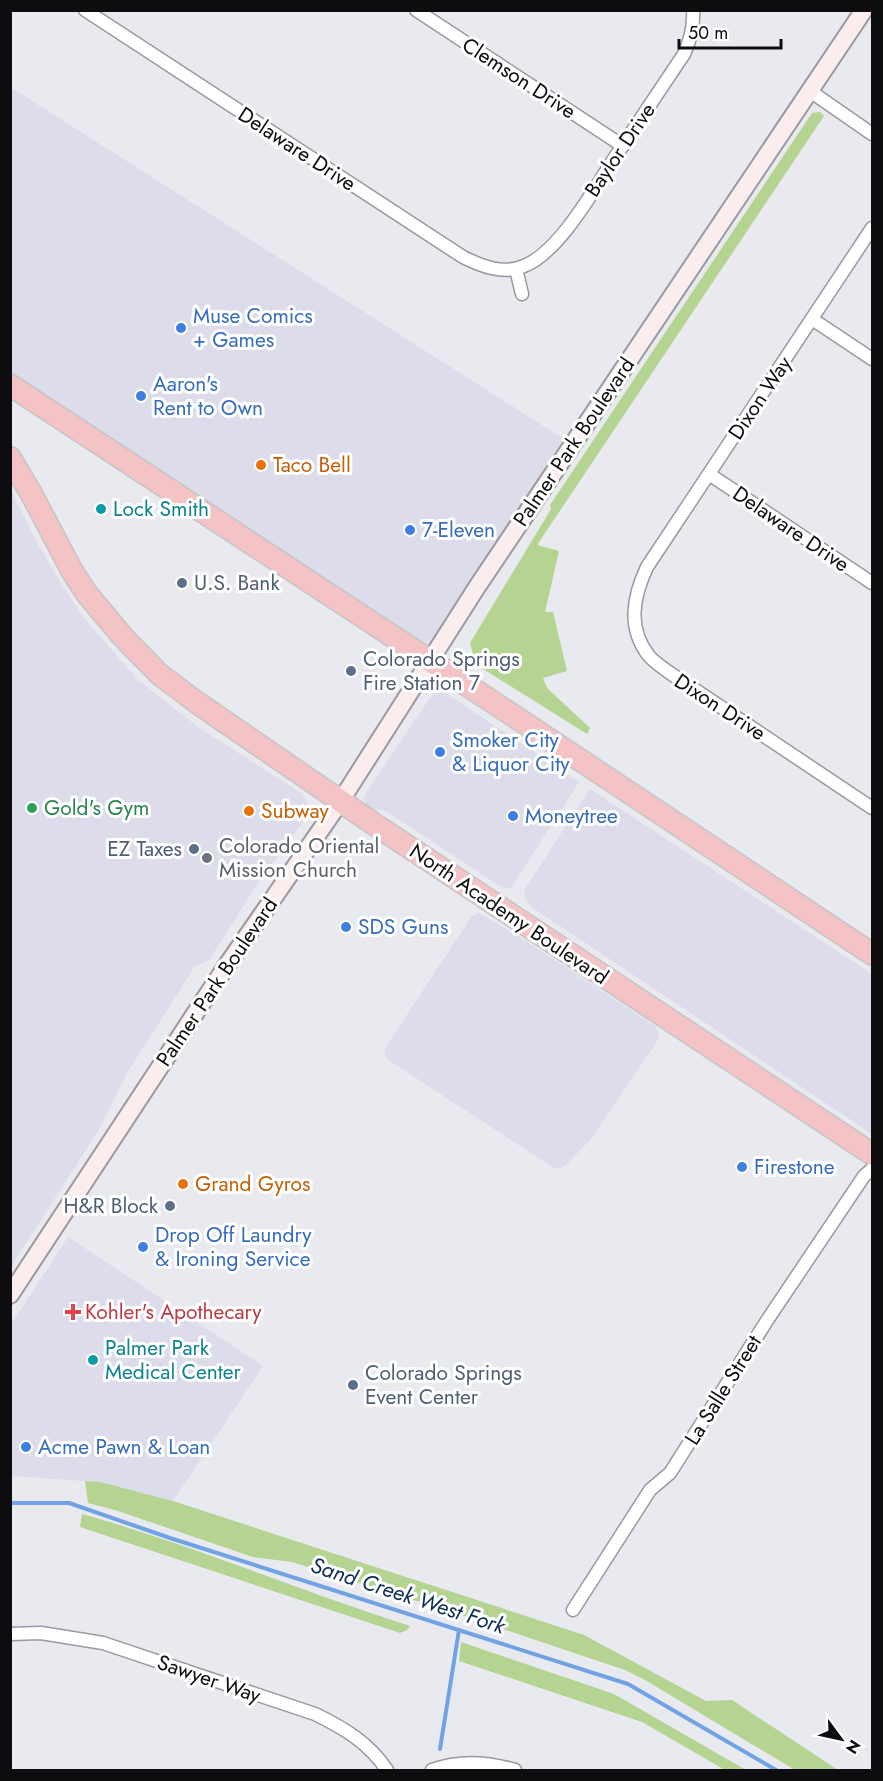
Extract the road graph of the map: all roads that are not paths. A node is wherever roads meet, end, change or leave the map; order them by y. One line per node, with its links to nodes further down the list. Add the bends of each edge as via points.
1 (86, 10): 9 (street, Delaware Drive, via 463,257 492,268)
2 (416, 10): 7 (street, Clemson Drive)
3 (693, 10): 7 (street, Baylor Drive, via 690,41 684,54)
4 (864, 10): 5 (main road, Palmer Park Boulevard)
5 (810, 91): 6 (street); 18 (main road, Palmer Park Boulevard)
6 (873, 134)
7 (623, 146): 9 (street, Baylor Drive, via 560,238 535,261)
8 (873, 228): 11 (street, Dixon Way)
9 (516, 268): 10 (street)
10 (522, 294)
11 (813, 319): 12 (street); 15 (street, Dixon Way)
12 (873, 359)
13 (10, 385): 18 (highway)
14 (10, 458): 19 (highway, North Academy Boulevard, via 72,571 123,637 159,674)
15 (709, 474): 16 (street, Dixon Way); 17 (street, Delaware Drive)
16 (647, 567): 20 (street, Dixon Drive, via 639,583 634,615 636,630 650,658)
17 (873, 583)
18 (429, 660): 19 (main road, Palmer Park Boulevard); 21 (highway)
19 (340, 802): 22 (highway, North Academy Boulevard); 24 (main road, Palmer Park Boulevard, via 227,965)
20 (873, 808)
21 (873, 954)
22 (873, 1155)
23 (873, 1169): 25 (street, La Salle Street, via 864,1176 768,1319 670,1473 650,1490)
24 (10, 1295)
25 (573, 1610)
26 (10, 1634): 27 (street, Sawyer Way, via 41,1633 103,1643 315,1714 361,1741)
27 (387, 1770)
28 (432, 1770): 29 (street, via 463,1763 490,1763)
29 (515, 1770)

